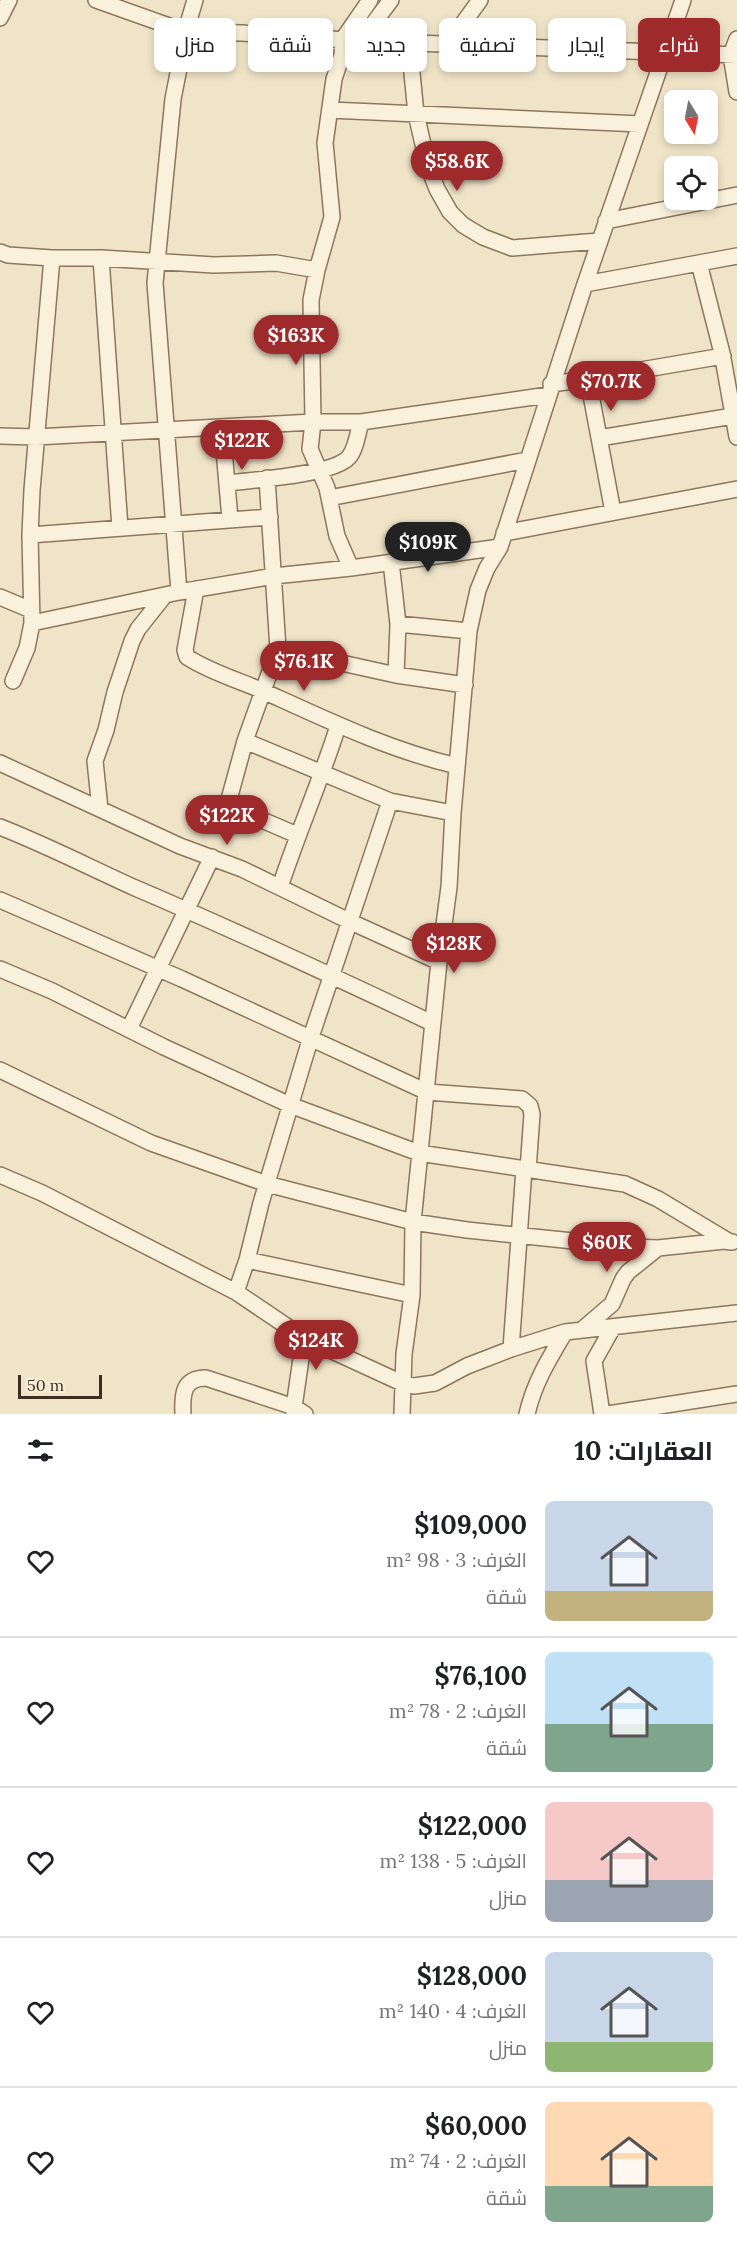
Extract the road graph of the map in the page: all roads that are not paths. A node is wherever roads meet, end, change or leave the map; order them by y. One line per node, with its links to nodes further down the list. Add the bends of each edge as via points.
1 (9, 0): 8 (street)
2 (96, 0): 13 (street)
3 (195, 0): 9 (street)
4 (370, 0): 17 (street)
5 (391, 0): 10 (street)
6 (480, 0): 11 (street)
7 (683, 0): 12 (street)
8 (0, 18)
9 (190, 18)
10 (377, 18)
11 (467, 18)
12 (676, 18)
13 (154, 21)
14 (236, 37): 17 (street)
15 (737, 39): 20 (street)
16 (345, 46): 17 (street)
17 (342, 47): 25 (street)
18 (536, 47): 19 (street)
19 (638, 51)
20 (734, 55): 24 (street)
21 (178, 72): 35 (street)
22 (412, 72): 26 (street)
23 (657, 72): 27 (street)
24 (737, 92)
25 (330, 110): 26 (street); 37 (street, via 326,143 332,218)
26 (416, 114): 27 (street); 30 (street, via 437,189 463,225 512,248)
27 (640, 124): 29 (street)
28 (737, 195): 29 (street)
29 (606, 221): 30 (street)
30 (600, 241): 38 (street)
31 (737, 256): 36 (street)
32 (3, 258): 33 (street)
33 (52, 258): 34 (street); 50 (street)
34 (100, 258): 35 (street); 47 (street)
35 (157, 260): 37 (street, via 214,265 276,263); 46 (street, via 155,283)
36 (699, 263): 38 (street); 39 (street)
37 (316, 270): 43 (street, via 311,300)
38 (585, 284): 41 (street)
39 (727, 353): 40 (street); 42 (street)
40 (588, 379): 41 (street); 51 (street)
41 (550, 389): 44 (street); 52 (street)
42 (733, 416): 49 (street); 51 (street)
43 (313, 422): 44 (street); 45 (street); 53 (street, via 310,449)
44 (362, 422): 53 (street, via 349,457)
45 (222, 427): 46 (street); 55 (street)
46 (167, 430): 47 (street); 61 (street)
47 (113, 434): 50 (street); 62 (street)
48 (0, 436): 50 (street)
49 (737, 437)
50 (36, 438): 63 (street)
51 (599, 438): 58 (street)
52 (527, 460): 57 (street); 64 (street)
53 (318, 471): 54 (street); 57 (street)
54 (267, 478): 55 (street); 59 (street)
55 (227, 483): 60 (street)
56 (737, 489): 58 (street)
57 (329, 498): 66 (street, via 337,536)
58 (613, 512): 64 (street)
59 (270, 517): 60 (street); 67 (street)
60 (230, 519): 61 (street)
61 (174, 524): 62 (street); 69 (street)
62 (120, 528): 63 (street)
63 (30, 535): 71 (street)
64 (502, 540): 65 (street); 73 (street, via 478,590)
65 (391, 562): 66 (street); 72 (street)
66 (351, 568): 67 (street)
67 (274, 576): 68 (street); 74 (street)
68 (196, 589): 69 (street); 78 (street, via 187,657)
69 (172, 593): 71 (street); 85 (street, via 138,629 132,641 95,761)
70 (0, 597): 71 (street)
71 (31, 616): 76 (street, via 27,648)
72 (398, 624): 73 (street); 75 (street)
73 (470, 631): 77 (street)
74 (278, 649): 75 (street); 78 (street)
75 (396, 675): 77 (street)
76 (13, 681)
77 (465, 685): 82 (street)
78 (263, 691): 79 (street); 80 (street)
79 (338, 726): 82 (street, via 422,758); 83 (street)
80 (245, 741): 83 (street); 88 (street, via 228,803)
81 (0, 763): 85 (street)
82 (458, 766): 86 (street)
83 (323, 773): 84 (street); 88 (street)
84 (390, 801): 86 (street); 93 (street)
85 (100, 809): 89 (street)
86 (453, 813): 94 (street)
87 (0, 827): 92 (street)
88 (297, 835): 90 (street)
89 (212, 857): 90 (street); 92 (street)
90 (280, 887): 93 (street)
91 (0, 900): 95 (street)
92 (186, 909): 95 (street); 97 (street)
93 (351, 922): 94 (street); 97 (street)
94 (439, 962): 98 (street)
95 (157, 968): 99 (street); 100 (street)
96 (0, 969): 99 (street)
97 (332, 974): 98 (street); 100 (street)
98 (432, 1023): 102 (street)
99 (129, 1029): 103 (street)
100 (310, 1040): 102 (street); 103 (street)
101 (0, 1070): 107 (street, via 151,1143)
102 (427, 1092): 104 (street); 105 (street, via 514,1097 528,1103 532,1114)
103 (290, 1105): 104 (street); 107 (street)
104 (419, 1154): 105 (street); 108 (street)
105 (526, 1170): 109 (street); 110 (street, via 590,1177 637,1188)
106 (0, 1175): 113 (street)
107 (267, 1184): 108 (street); 112 (street)
108 (413, 1222): 109 (street); 114 (street)
109 (520, 1236): 111 (street); 120 (street)
110 (732, 1244): 111 (street)
111 (658, 1248): 117 (street, via 623,1279 608,1309)
112 (247, 1260): 113 (street); 114 (street)
113 (236, 1292): 119 (street)
114 (412, 1295): 121 (street)
115 (737, 1313): 116 (street)
116 (613, 1327): 117 (street); 128 (street, via 594,1361)
117 (583, 1328): 118 (street)
118 (565, 1332): 120 (street); 127 (street, via 542,1369)
119 (304, 1338): 121 (street); 124 (street)
120 (511, 1349): 121 (street, via 435,1383)
121 (404, 1384): 126 (street)
122 (737, 1394): 123 (street)
123 (710, 1407): 129 (street)
124 (298, 1412): 125 (street, via 200,1378 188,1383 182,1401)
125 (183, 1414)
126 (402, 1414)
127 (527, 1414)
128 (602, 1414)
129 (608, 1414)

